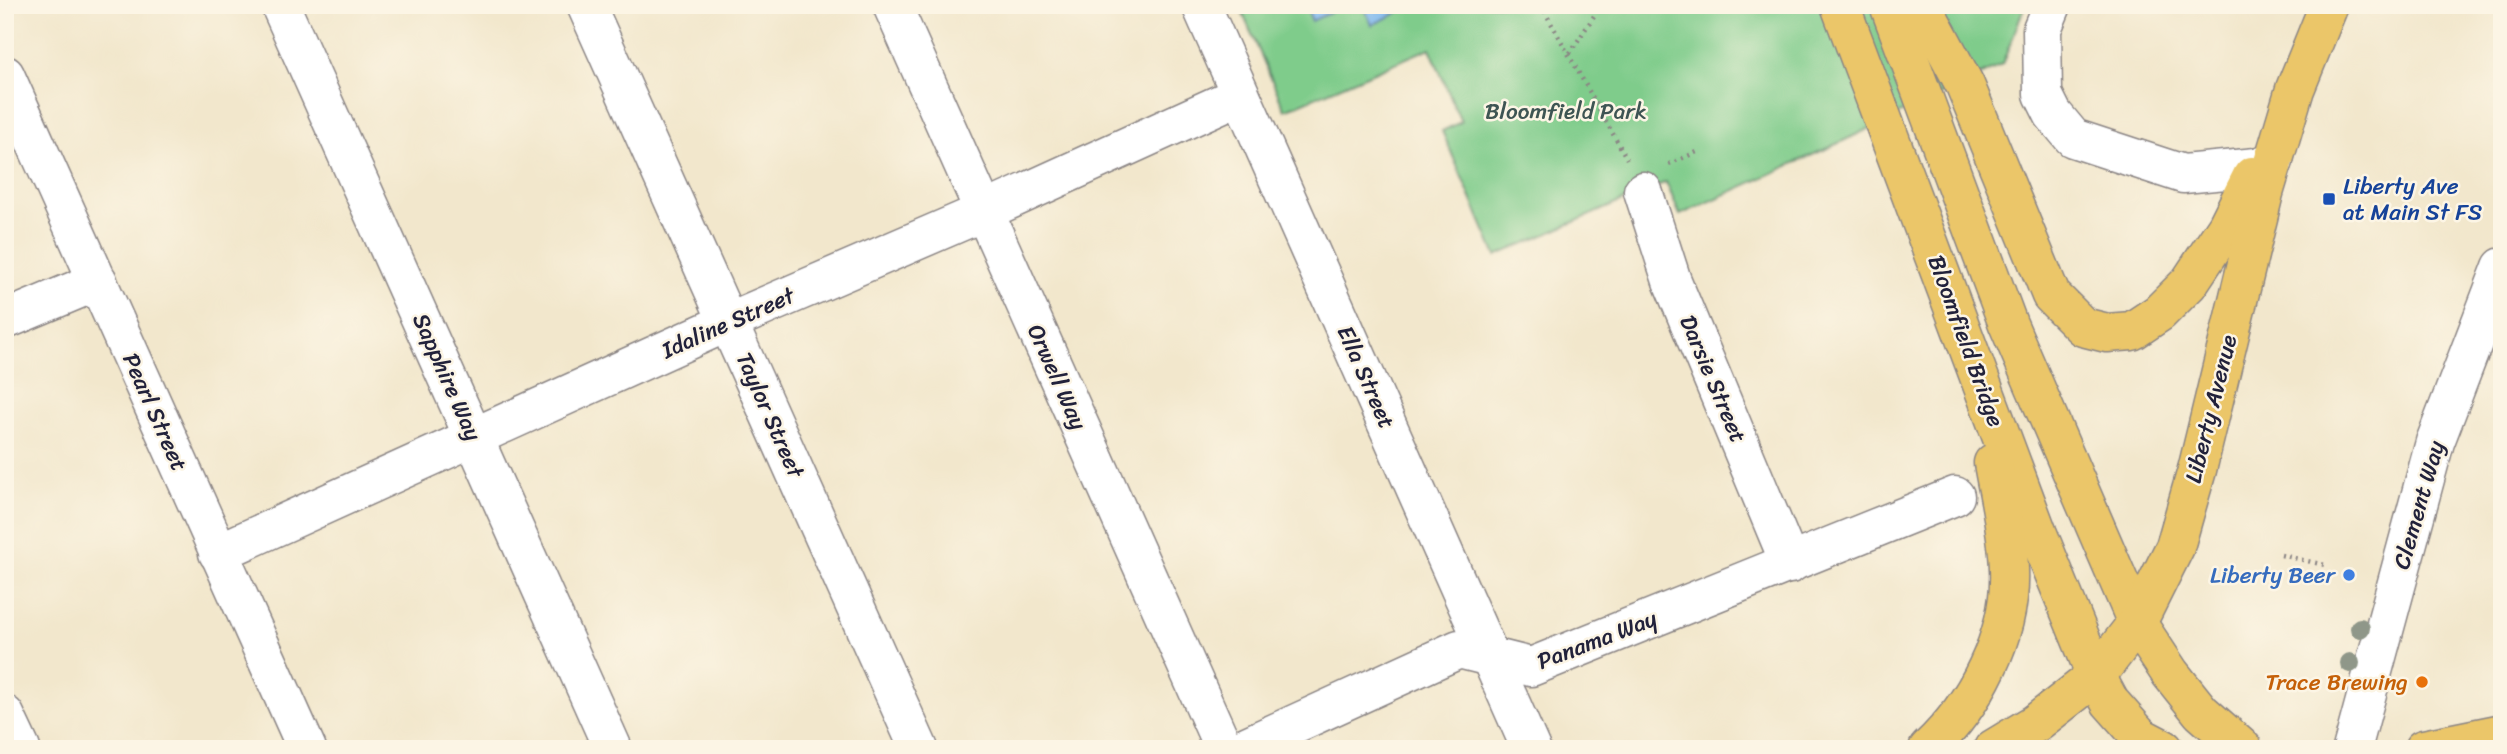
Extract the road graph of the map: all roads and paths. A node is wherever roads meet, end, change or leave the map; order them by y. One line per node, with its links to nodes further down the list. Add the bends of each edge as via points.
1 (280, 5): 22 (street, Sapphire Way)
2 (586, 5): 21 (street, Taylor Street)
3 (892, 5): 17 (street, Orwell Way)
4 (1201, 5): 14 (street, Ella Street)
5 (1541, 5): 12 (path)
6 (1601, 5): 12 (path)
7 (1840, 5): 24 (main road, Bloomfield Bridge, via 1977,371)
8 (1889, 5): 29 (main road, Bloomfield Bridge, via 2008,324)
9 (1922, 5): 15 (main road, via 1965,85 2051,295 2083,327 2107,333 2132,331 2159,313 2189,282)
10 (2052, 5): 15 (street, via 2042,29 2043,94 2073,138 2183,174)
11 (2329, 5): 15 (main road)
12 (1570, 53): 16 (path)
13 (5, 75): 19 (street, Pearl Street)
14 (1240, 94): 17 (street, Idaline Street); 30 (street, Ella Street)
15 (2265, 164): 29 (main road, Liberty Avenue, via 2197,471 2175,547)
16 (1643, 191): 27 (street, Darsie Street, via 1672,281)
17 (983, 212): 21 (street, Idaline Street); 38 (street, Orwell Way)
18 (2502, 267): 45 (street, Clement Way, via 2435,442)
19 (97, 281): 20 (street); 25 (street, Pearl Street)
20 (5, 320)
21 (728, 322): 22 (street, Idaline Street); 37 (street, Taylor Street)
22 (474, 439): 25 (street, Idaline Street); 36 (street, Sapphire Way)
23 (1955, 496): 27 (street, Panama Way)
24 (2022, 537): 31 (main road, Bloomfield Bridge); 41 (main road, via 1993,651 1962,712)
25 (218, 554): 35 (street, Pearl Street)
26 (2281, 555): 28 (path)
27 (1790, 564): 30 (street, Panama Way, via 1531,667)
28 (2325, 565)
29 (2137, 623): 31 (main road, Liberty Avenue); 44 (main road, Bloomfield Bridge, via 2201,712)
30 (1489, 655): 39 (street, Panama Way, via 1459,649); 40 (street, Ella Street)
31 (2096, 676): 42 (main road, Liberty Avenue, via 2036,723); 43 (main road, Bloomfield Bridge, via 2110,702 2141,737)
32 (5, 715): 34 (street)
33 (2502, 733): 46 (main road)
34 (20, 749)
35 (307, 749)
36 (613, 749)
37 (919, 749)
38 (1224, 749)
39 (1240, 749)
40 (1531, 749)
41 (1928, 749)
42 (1993, 749)
43 (2164, 749)
44 (2243, 749)
45 (2352, 749)
46 (2423, 749)

